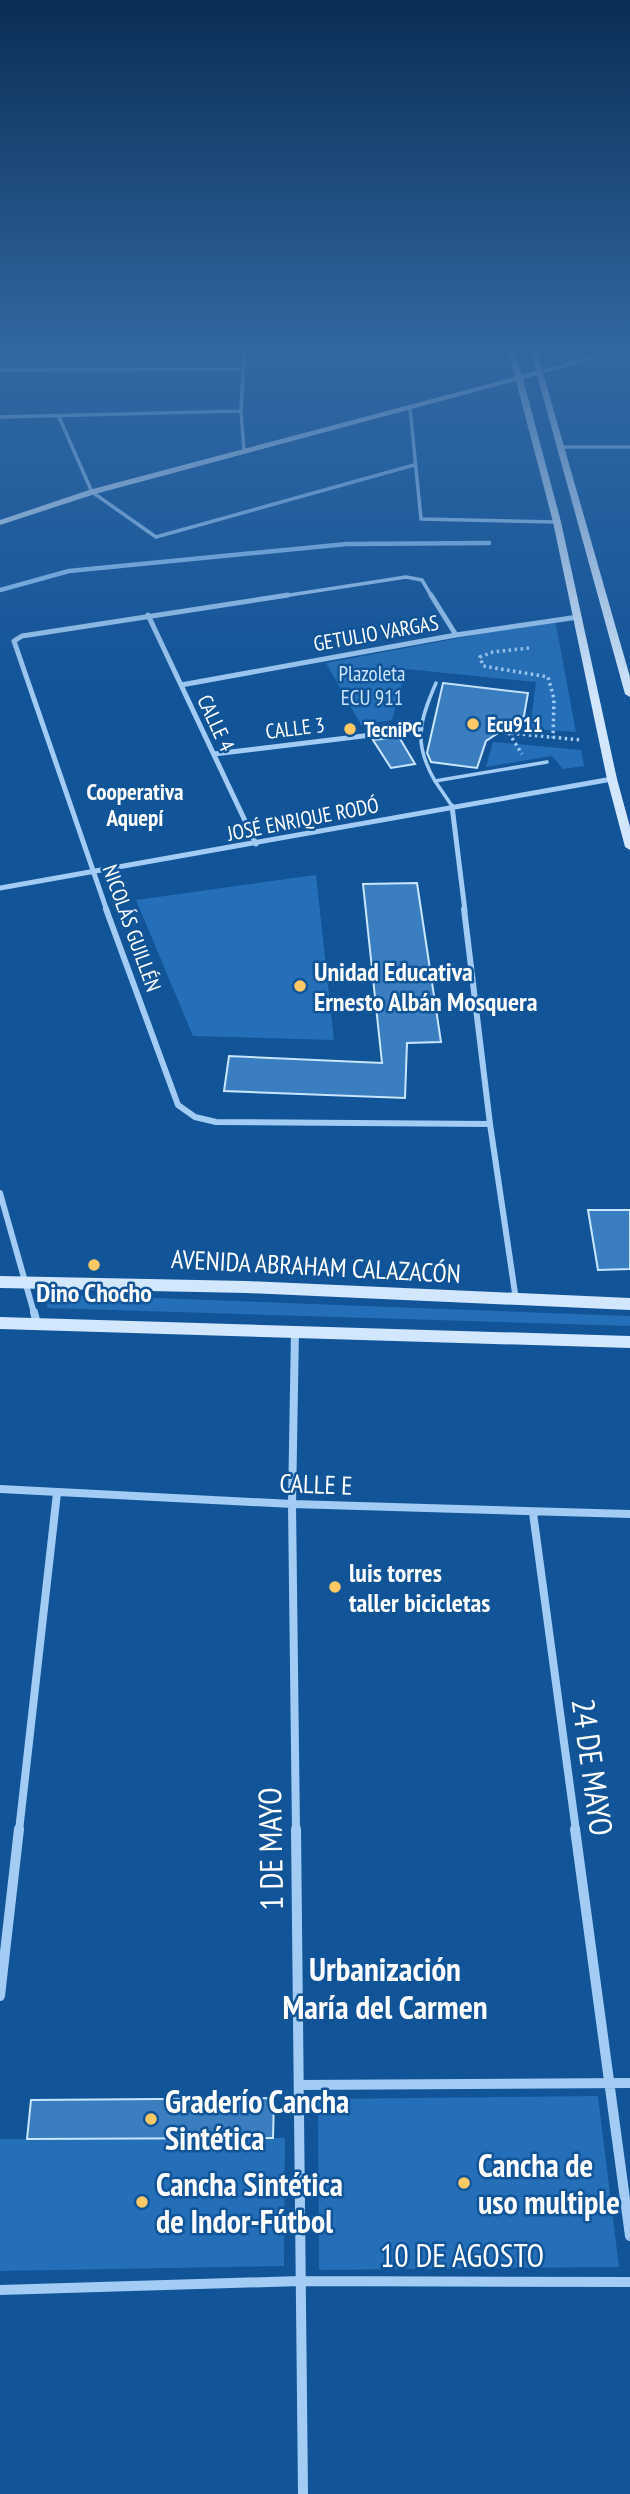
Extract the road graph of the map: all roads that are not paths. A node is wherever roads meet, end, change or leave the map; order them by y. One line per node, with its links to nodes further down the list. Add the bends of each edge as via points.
1 (82, 468): 7 (street)
2 (180, 468): 7 (main road)
3 (402, 468): 7 (street, via 165,537 149,535)
4 (414, 468): 8 (street, via 421,519)
5 (543, 468): 8 (main road)
6 (568, 468): 13 (main road)
7 (92, 492): 9 (main road)
8 (557, 522): 11 (main road)
9 (0, 523)
10 (148, 615): 12 (street, NICOLÁS GUILLÉN, via 406,577 422,580); 15 (street, CALLE 4); 25 (street, NICOLÁS GUILLÉN, via 14,641)
11 (578, 617): 12 (street, GETULIO VARGAS); 20 (main road)
12 (456, 635): 15 (street, GETULIO VARGAS)
13 (626, 660): 16 (main road)
14 (436, 683): 17 (lane)
15 (181, 685): 18 (street, CALLE 4)
16 (630, 694)
17 (421, 729): 18 (street, CALLE 3); 21 (lane, via 422,762)
18 (214, 754): 23 (street, CALLE 4)
19 (547, 762): 21 (lane)
20 (612, 779): 22 (street, JOSÉ ENRIQUE RODÓ); 24 (main road)
21 (435, 781): 22 (lane)
22 (452, 807): 23 (street, JOSÉ ENRIQUE RODÓ); 27 (street)
23 (256, 844): 25 (street, JOSÉ ENRIQUE RODÓ)
24 (630, 847)
25 (93, 873): 26 (street, JOSÉ ENRIQUE RODÓ); 27 (street, NICOLÁS GUILLÉN, via 178,1105 195,1117 216,1122)
26 (0, 888)
27 (490, 1124): 31 (street)
28 (0, 1193): 30 (street)
29 (0, 1282): 30 (main road, AVENIDA ABRAHAM CALAZACÓN)
30 (23, 1282): 31 (main road, AVENIDA ABRAHAM CALAZACÓN); 34 (street)
31 (516, 1300): 32 (main road, AVENIDA ABRAHAM CALAZACÓN)
32 (630, 1304)
33 (0, 1323): 34 (main road)
34 (37, 1324): 35 (main road)
35 (295, 1330): 36 (main road); 39 (street, 1 DE MAYO)
36 (630, 1342)
37 (0, 1489): 38 (street, CALLE E)
38 (57, 1493): 39 (street, CALLE E); 42 (street)
39 (292, 1504): 40 (street, CALLE E); 45 (street, 1 DE MAYO)
40 (533, 1513): 41 (street, CALLE E); 43 (street, 24 DE MAYO)
41 (630, 1514)
42 (0, 1996)
43 (609, 2083): 44 (street); 45 (street); 46 (street, 24 DE MAYO)
44 (630, 2083)
45 (299, 2085): 47 (street, 1 DE MAYO)
46 (630, 2236)
47 (300, 2281): 48 (street, 10 DE AGOSTO); 49 (street, 10 DE AGOSTO); 50 (street, 1 DE MAYO)
48 (630, 2282)
49 (0, 2291)
50 (303, 2494)

